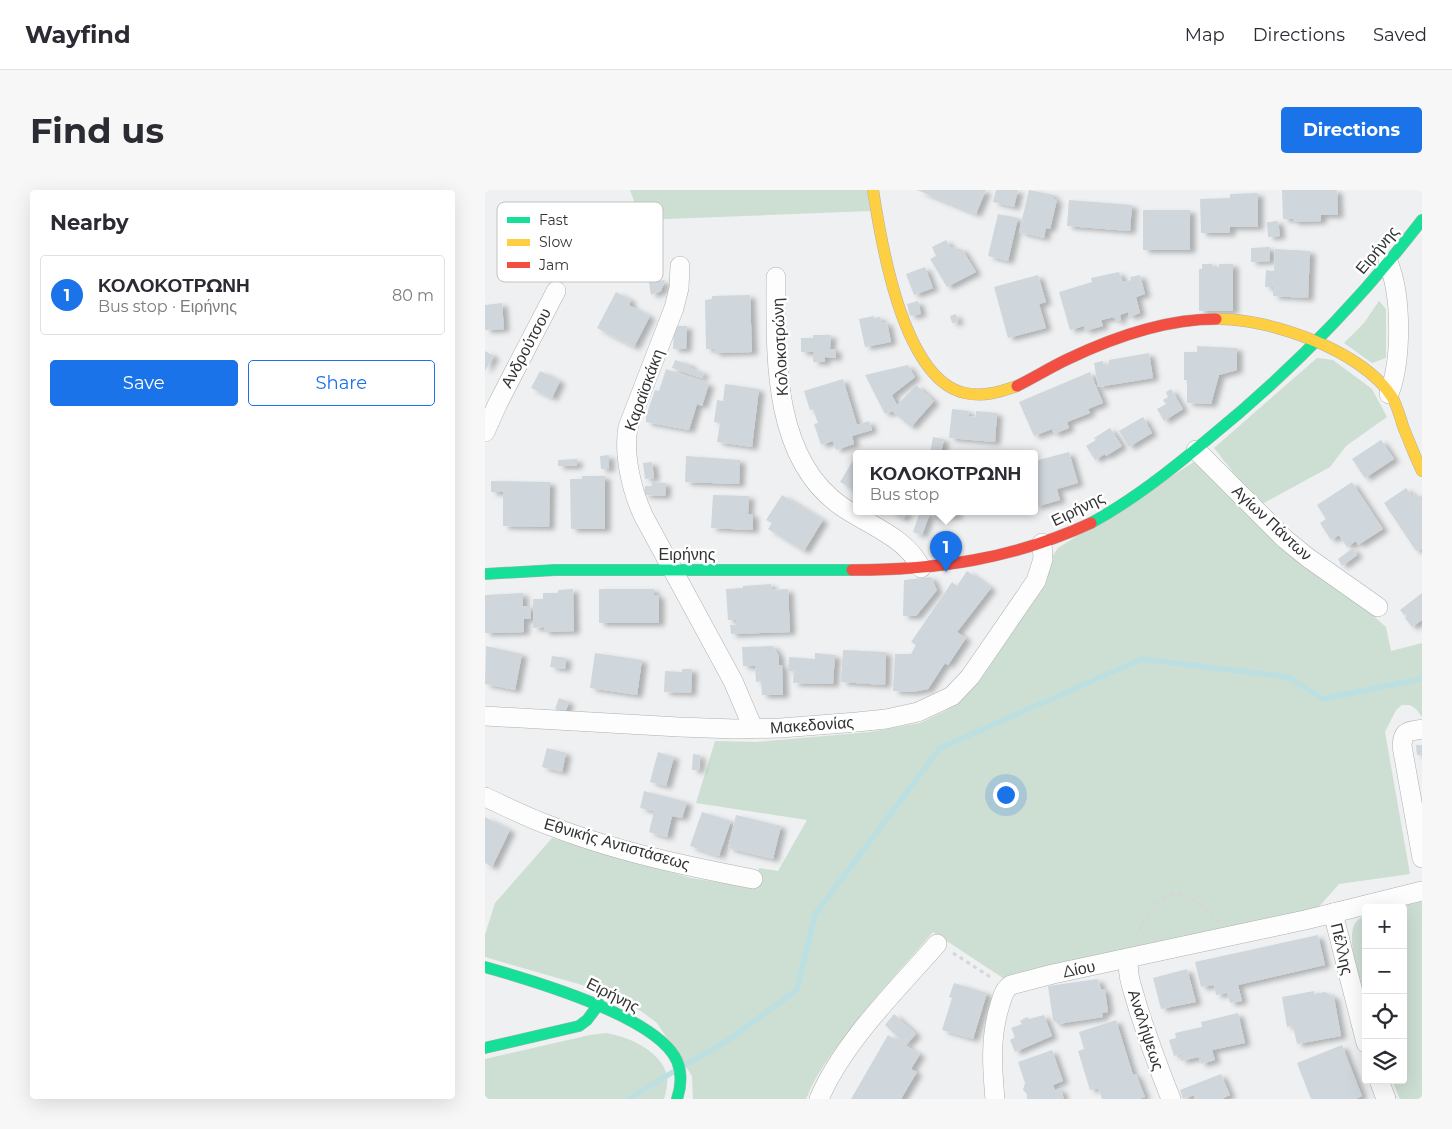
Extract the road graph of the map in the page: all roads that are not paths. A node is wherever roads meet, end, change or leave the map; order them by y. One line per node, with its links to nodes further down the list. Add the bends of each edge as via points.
1 (873, 190): 7 (street, via 886,263 911,336 930,368 960,392 1001,392 1101,345 1161,326 1202,318 1254,321)
2 (1422, 220): 3 (street, Ειρήνης)
3 (1388, 262): 7 (street, Ειρήνης); 8 (street, via 1398,304 1396,367)
4 (680, 266): 16 (street, Καραϊσκάκη, via 674,308 632,412 627,438 636,500)
5 (776, 277): 12 (street, Κολοκοτρώνη, via 777,356 780,390 789,428 815,480 829,496)
6 (556, 291): 9 (street, Ανδρούτσου)
7 (1316, 342): 8 (street, via 1355,362); 10 (street, Ειρήνης, via 1237,417)
8 (1389, 394): 11 (street, via 1398,408)
9 (485, 432)
10 (1196, 450): 14 (street, Ειρήνης, via 1119,506 1075,531); 18 (street, Αγίων Πάντων, via 1285,539)
11 (1422, 471)
12 (853, 513)
13 (856, 515): 15 (street, Κολοκοτρώνη, via 893,538)
14 (1042, 543): 15 (street, Ειρήνης, via 989,557); 20 (street, Μακεδονίας, via 1043,559 1038,578 970,677 952,696 925,709 887,719)
15 (921, 568): 16 (street, Ειρήνης)
16 (671, 570): 17 (street, Ειρήνης); 20 (street, Καραϊσκάκη, via 733,681)
17 (485, 573)
18 (1377, 607)
19 (485, 716): 20 (street, Μακεδονίας)
20 (753, 728)
21 (1422, 729): 23 (street, via 1406,732 1402,746)
22 (485, 797): 24 (street, Εθνικής Αντιστάσεως, via 580,836 662,860)
23 (1422, 858)
24 (753, 879)
25 (1422, 891): 26 (street, Δίου)
26 (1333, 913): 28 (street, Δίου); 31 (street, Πέλλης)
27 (937, 944): 35 (street, via 857,1036)
28 (1129, 959): 36 (street, Δίου, via 1035,978 1007,987 993,1038); 37 (street, Αναλήψεως, via 1134,994)
29 (485, 967): 30 (street, Ειρήνης, via 554,986)
30 (599, 1004): 32 (street, via 579,1026); 34 (street, Ειρήνης, via 665,1045 678,1064 680,1086)
31 (1365, 1039)
32 (485, 1048)
33 (1380, 1084): 38 (street)
34 (677, 1099)
35 (819, 1099)
36 (995, 1099)
37 (1171, 1099)
38 (1386, 1099)

